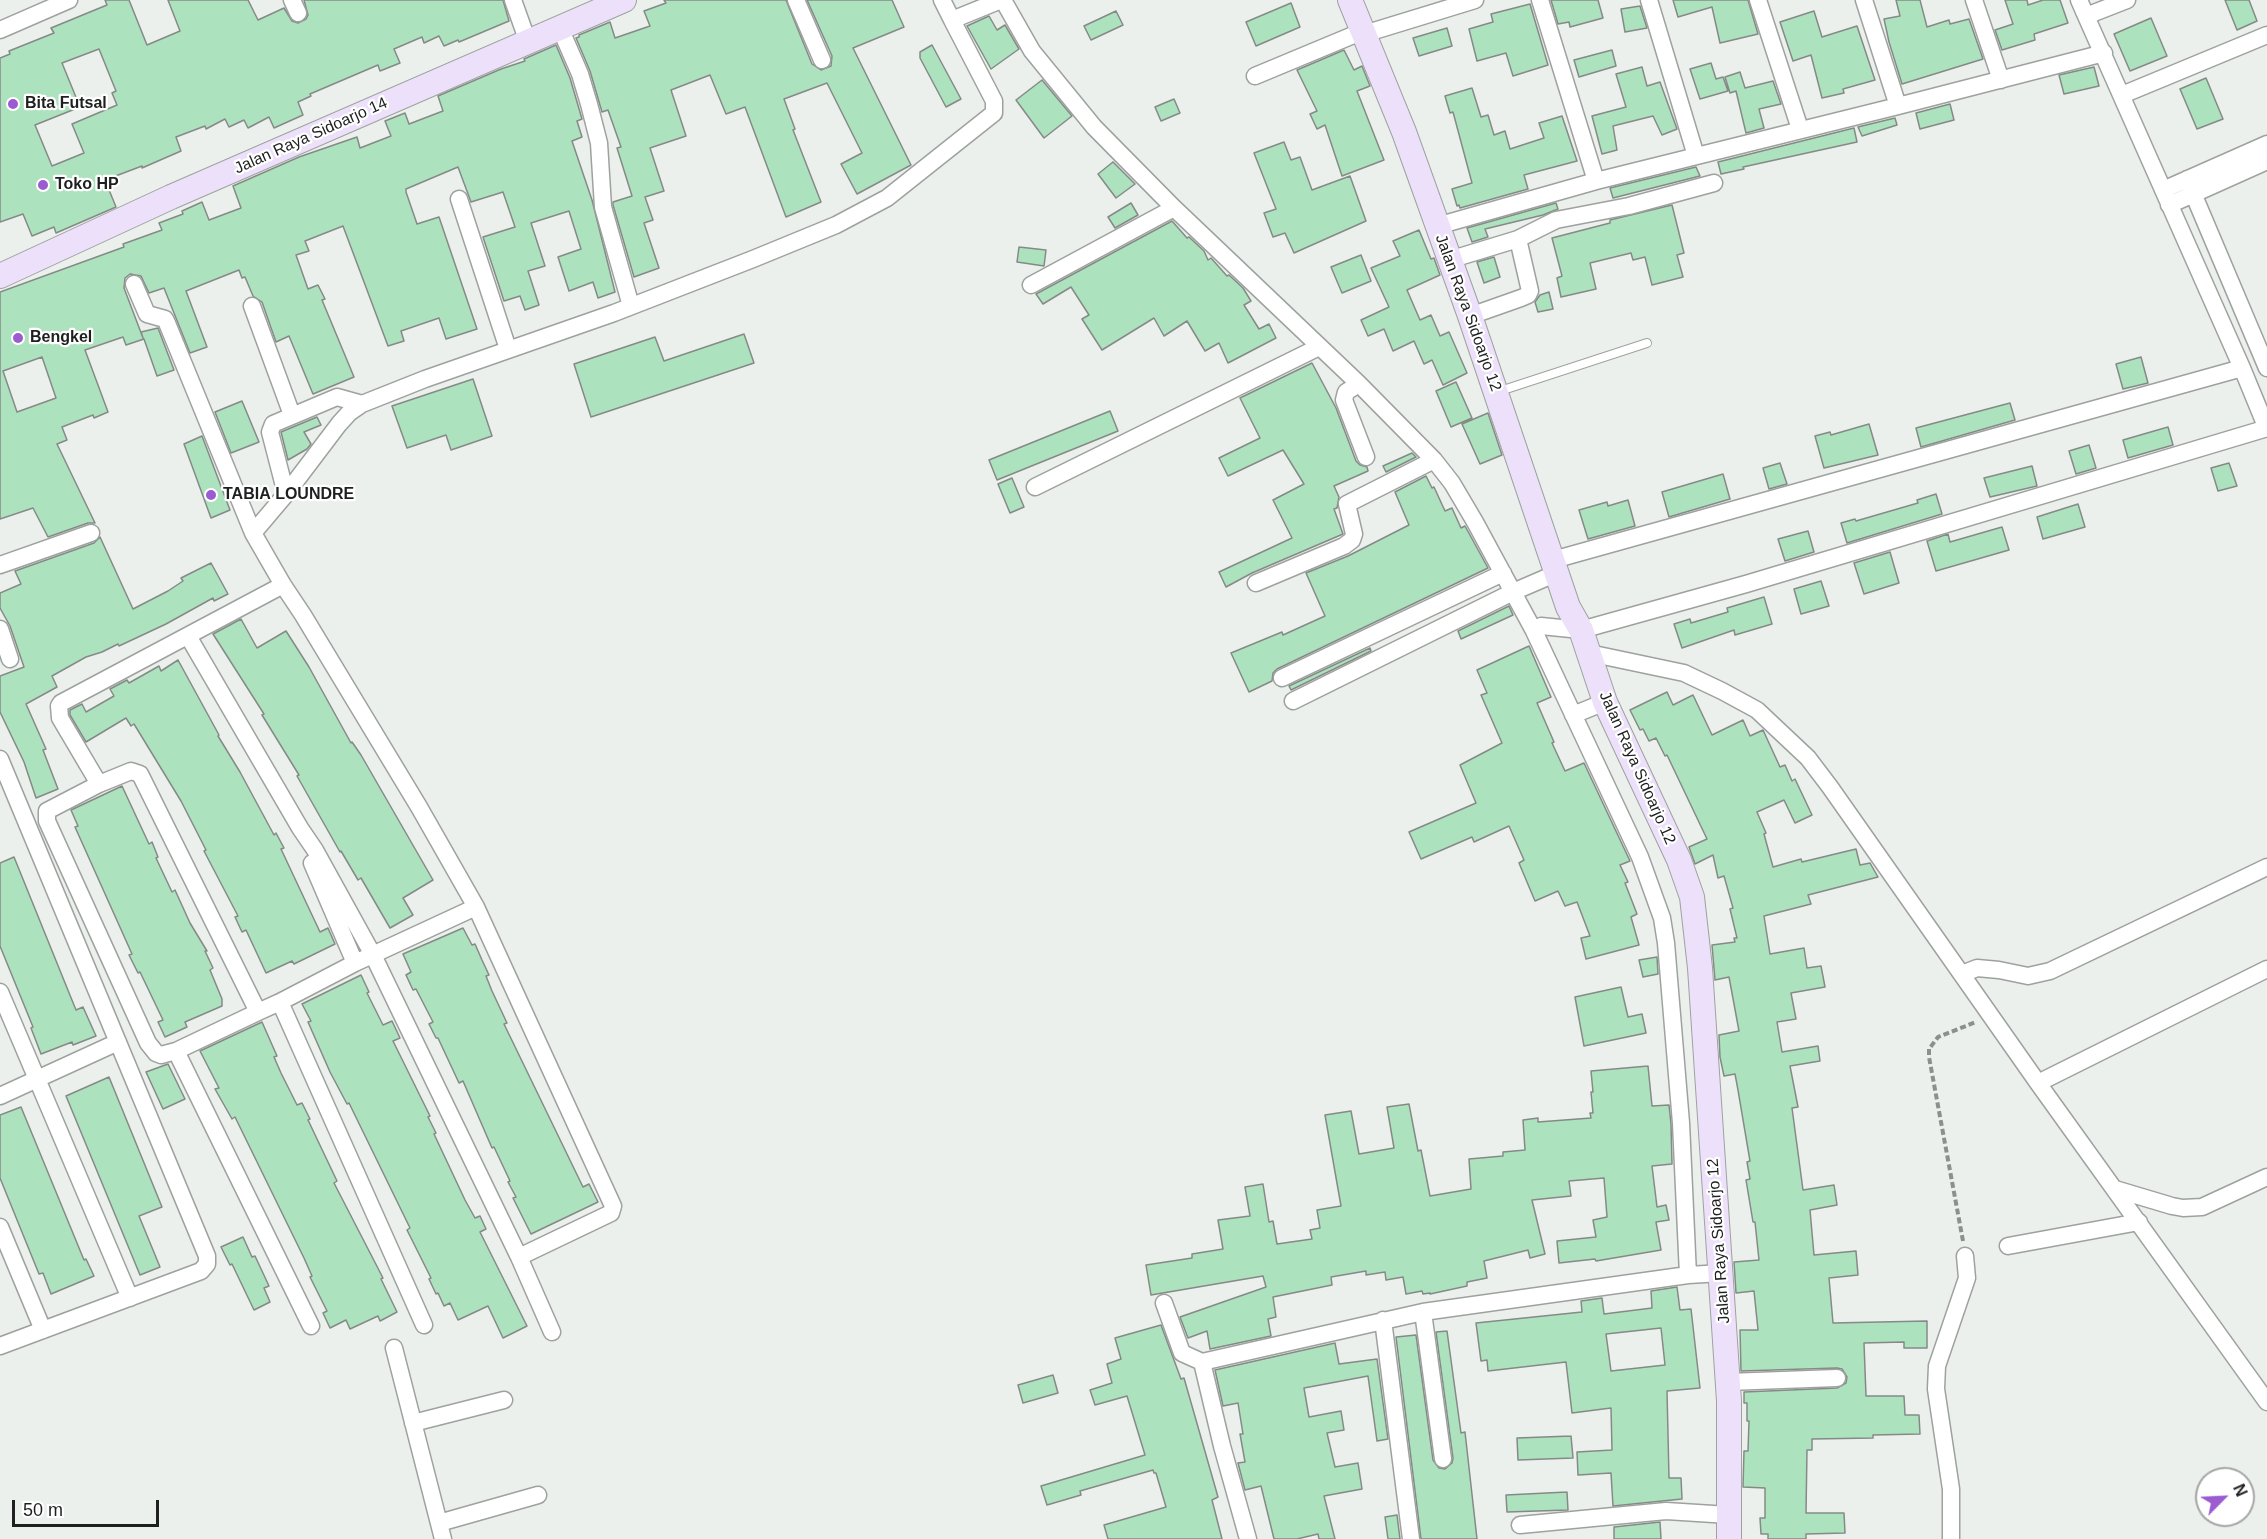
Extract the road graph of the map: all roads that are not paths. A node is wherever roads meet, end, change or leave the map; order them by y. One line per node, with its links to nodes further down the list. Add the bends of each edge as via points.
1 (69, 0): 19 (street)
2 (513, 0): 22 (street)
3 (624, 0): 18 (main road, Jalan Raya Sidoarjo 14)
4 (796, 0): 24 (street)
5 (942, 0): 17 (street)
6 (1002, 0): 17 (street); 38 (street, via 1032,51 1094,127)
7 (1350, 0): 20 (main road, Jalan Raya Sidoarjo 12)
8 (1476, 0): 20 (street)
9 (1540, 0): 33 (street)
10 (1649, 0): 31 (street)
11 (1758, 0): 29 (street)
12 (1864, 0): 28 (street)
13 (1974, 0): 26 (street)
14 (2079, 0): 16 (street)
15 (2127, 0): 16 (street)
16 (2086, 16): 23 (street)
17 (952, 20): 46 (street, via 994,101 996,110 991,117 870,208)
18 (560, 28): 22 (main road, Jalan Raya Sidoarjo 14); 46 (street, via 574,58 599,143 603,207)
19 (0, 30)
20 (1364, 32): 25 (street); 39 (main road, Jalan Raya Sidoarjo 12)
21 (2267, 35): 27 (street)
22 (528, 42): 42 (main road, Jalan Raya Sidoarjo 14)
23 (2104, 53): 26 (street); 27 (street)
24 (822, 60)
25 (1255, 76)
26 (2001, 80): 28 (street)
27 (2122, 95): 36 (street)
28 (1898, 106): 29 (street)
29 (1800, 129): 31 (street)
30 (2267, 144): 35 (street)
31 (1696, 156): 33 (street)
32 (2267, 161): 35 (street)
33 (1596, 181): 39 (street)
34 (1714, 183): 40 (street, via 1629,206 1556,220)
35 (2190, 187): 36 (street); 52 (street)
36 (2166, 198): 51 (street)
37 (459, 199): 50 (street)
38 (1174, 208): 44 (street); 49 (street)
39 (1437, 225): 41 (main road, Jalan Raya Sidoarjo 12)
40 (1518, 239): 41 (street); 47 (street, via 1528,296)
41 (1449, 260): 47 (main road, Jalan Raya Sidoarjo 12)
42 (0, 276)
43 (134, 284): 62 (street, via 147,314 167,323)
44 (1031, 285)
45 (252, 306): 56 (street)
46 (631, 306): 50 (street)
47 (1470, 316): 54 (main road, Jalan Raya Sidoarjo 12)
48 (1647, 343): 54 (lane)
49 (1319, 347): 53 (street); 59 (street)
50 (508, 349): 55 (street)
51 (2242, 368): 65 (street); 69 (street, via 2265,424 2260,431 1746,584)
52 (2267, 369)
53 (1359, 384): 57 (street, via 1346,392 1344,400); 58 (street)
54 (1496, 392): 65 (main road, Jalan Raya Sidoarjo 12)
55 (362, 404): 56 (street, via 337,397); 60 (street, via 339,424)
56 (292, 415): 60 (street, via 270,427)
57 (1366, 457)
58 (1434, 460): 64 (street); 66 (street, via 1347,504 1354,534 1344,546)
59 (1035, 487)
60 (286, 494): 62 (street)
61 (91, 533): 63 (street)
62 (253, 533): 67 (street)
63 (0, 565)
64 (1503, 573): 65 (street); 74 (street)
65 (1538, 578): 69 (main road, Jalan Raya Sidoarjo 12, via 1568,607); 70 (street); 75 (street)
66 (1256, 583)
67 (283, 585): 71 (street); 81 (street)
68 (0, 629): 73 (street)
69 (1576, 630): 70 (street, via 1541,626); 72 (main road, Jalan Raya Sidoarjo 12)
70 (1534, 631): 76 (street)
71 (188, 636): 78 (street, via 59,706 60,717); 79 (street)
72 (1589, 653): 76 (main road, Jalan Raya Sidoarjo 12); 85 (street, via 1684,673 1757,710 1808,758)
73 (10, 659)
74 (1282, 678)
75 (1293, 701)
76 (1588, 709): 101 (main road, Jalan Raya Sidoarjo 12, via 1679,860 1692,897 1700,968); 102 (street, via 1662,918)
77 (0, 759): 89 (street)
78 (99, 784): 88 (street, via 131,771 143,779); 90 (street, via 50,808 47,821 148,1043 162,1055)
79 (300, 828): 82 (street); 83 (street)
80 (2267, 867): 85 (street, via 2050,971 2028,976 1977,968)
81 (476, 907): 82 (street); 100 (street, via 613,1210)
82 (374, 955): 83 (street); 100 (street)
83 (355, 963): 87 (street)
84 (2267, 969): 92 (street)
85 (1962, 974): 92 (street)
86 (0, 992): 91 (street)
87 (280, 1002): 88 (street); 107 (street)
88 (258, 1012): 90 (street)
89 (118, 1042): 91 (street); 103 (street, via 207,1256 207,1264 201,1270)
90 (176, 1051): 108 (street)
91 (37, 1080): 93 (street); 103 (street)
92 (2038, 1083): 95 (street)
93 (0, 1096)
94 (2267, 1177): 95 (street, via 2202,1208 2183,1209)
95 (2115, 1189): 96 (street)
96 (2139, 1222): 98 (street); 117 (street)
97 (0, 1227): 109 (street)
98 (2008, 1246)
99 (1965, 1256): 127 (street, via 1967,1278 1937,1366 1936,1389 1951,1489)
100 (519, 1257): 110 (street)
101 (1718, 1273): 102 (street); 115 (main road, Jalan Raya Sidoarjo 12)
102 (1692, 1275): 105 (street)
103 (130, 1298): 109 (street)
104 (1164, 1303): 113 (street, via 1182,1353)
105 (1423, 1312): 106 (street); 119 (street)
106 (1383, 1320): 113 (street); 125 (street)
107 (424, 1325)
108 (311, 1326)
109 (43, 1330): 111 (street)
110 (552, 1332)
111 (0, 1346)
112 (394, 1348): 118 (street)
113 (1202, 1362): 124 (street)
114 (1837, 1378): 115 (street)
115 (1728, 1382): 121 (main road, Jalan Raya Sidoarjo 12)
116 (504, 1400): 118 (street)
117 (2267, 1402)
118 (413, 1423): 123 (street)
119 (1443, 1459)
120 (538, 1496): 123 (street)
121 (1725, 1515): 122 (street, via 1666,1511); 126 (main road, Jalan Raya Sidoarjo 12)
122 (1520, 1525)
123 (441, 1531)
124 (1248, 1539)
125 (1411, 1539)
126 (1729, 1539)
127 (1951, 1539)

